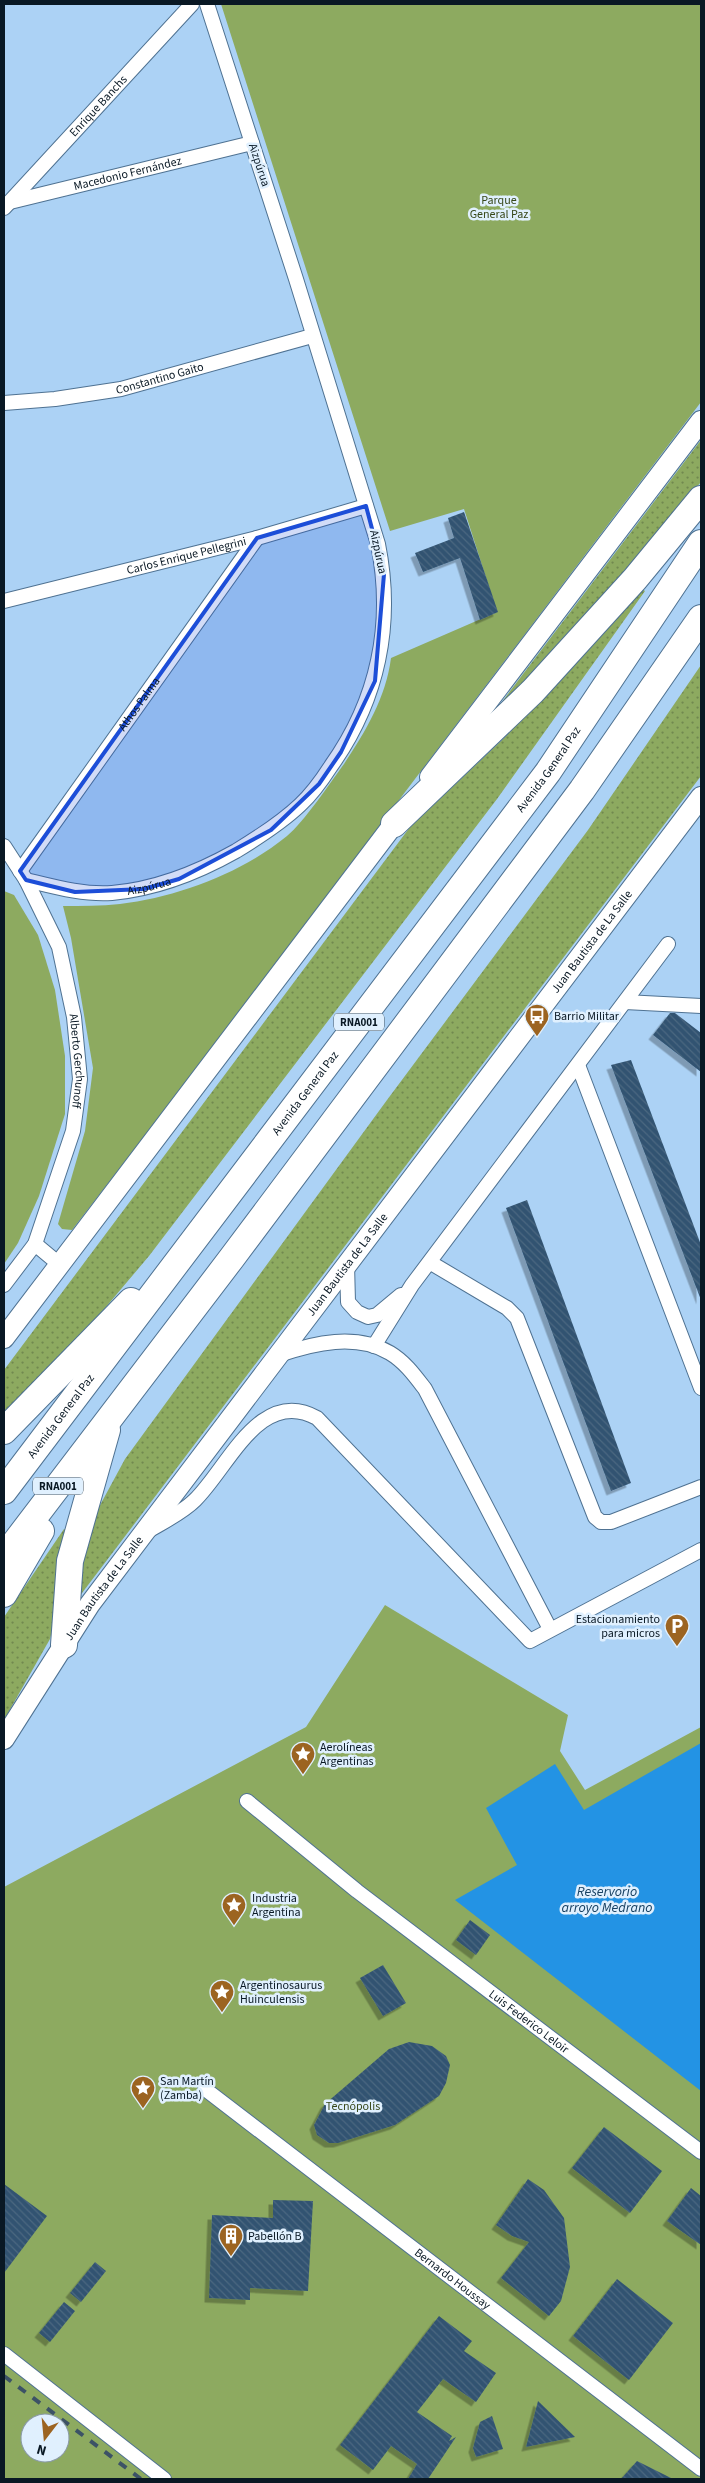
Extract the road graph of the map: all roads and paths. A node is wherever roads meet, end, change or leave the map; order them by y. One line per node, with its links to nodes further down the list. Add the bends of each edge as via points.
1 (192, 4): 4 (street, Enrique Banchs)
2 (207, 4): 3 (street, Aizpúrua)
3 (252, 143): 4 (street, Macedonio Fernández); 5 (street, Aizpúrua)
4 (5, 205)
5 (312, 336): 6 (street, Constantino Gaito, via 121,389); 9 (street, Aizpúrua)
6 (4, 403)
7 (701, 421): 15 (street)
8 (701, 500): 15 (highway, via 635,579 533,691)
9 (366, 506): 10 (street, Carlos Enrique Pellegrini); 17 (street, Aizpúrua, via 384,574 383,621 375,681 341,752 301,804 271,830 213,864 153,886 110,893 75,892)
10 (257, 538): 12 (street, Carlos Enrique Pellegrini); 17 (street, Athos Palma)
11 (701, 543): 22 (highway, Avenida General Paz / RNA001, via 548,772)
12 (4, 602)
13 (701, 618): 33 (highway, RNA001, via 582,790)
14 (701, 797): 26 (street, Juan Bautista de La Salle)
15 (394, 824): 25 (street)
16 (4, 846): 17 (street, Alberto Gerchunoff)
17 (23, 876): 23 (street, Alberto Gerchunoff, via 59,948 74,1017 80,1078 73,1131)
18 (668, 944): 19 (street)
19 (624, 1002): 20 (street); 21 (street)
20 (701, 1006)
21 (578, 1065): 24 (street); 32 (street)
22 (194, 1240): 34 (highway, via 85,1346); 36 (highway, Avenida General Paz / RNA001)
23 (35, 1244): 25 (street); 27 (street, Alberto Gerchunoff)
24 (430, 1263): 28 (street); 35 (street, via 507,1308 516,1318 595,1517 601,1522 611,1522)
25 (59, 1264): 29 (street)
26 (346, 1264): 28 (street, via 348,1302 357,1312 368,1317 377,1315); 31 (street, Juan Bautista de La Salle)
27 (4, 1285)
28 (412, 1285): 30 (street)
29 (4, 1338)
30 (374, 1346): 31 (street, via 351,1342 319,1343); 41 (street, via 391,1354 408,1368 424,1389)
31 (278, 1355): 37 (street, Juan Bautista de La Salle)
32 (701, 1388)
33 (111, 1415): 39 (highway, RNA001); 40 (highway); 42 (highway, via 70,1561)
34 (4, 1431)
35 (701, 1486)
36 (4, 1491)
37 (139, 1538): 41 (street, via 195,1501 253,1428 281,1411 307,1412 343,1444 530,1641); 42 (street, Juan Bautista de La Salle)
38 (701, 1550): 41 (street)
39 (4, 1557)
40 (4, 1594)
41 (550, 1629)
42 (64, 1645): 43 (street, Juan Bautista de La Salle)
43 (4, 1739)
44 (246, 1801): 46 (street, Luis Federico Leloir, via 357,1891)
45 (205, 2090): 48 (street, Bernardo Houssay)
46 (701, 2152)
47 (4, 2354): 49 (street)
48 (701, 2469)
49 (164, 2479)

